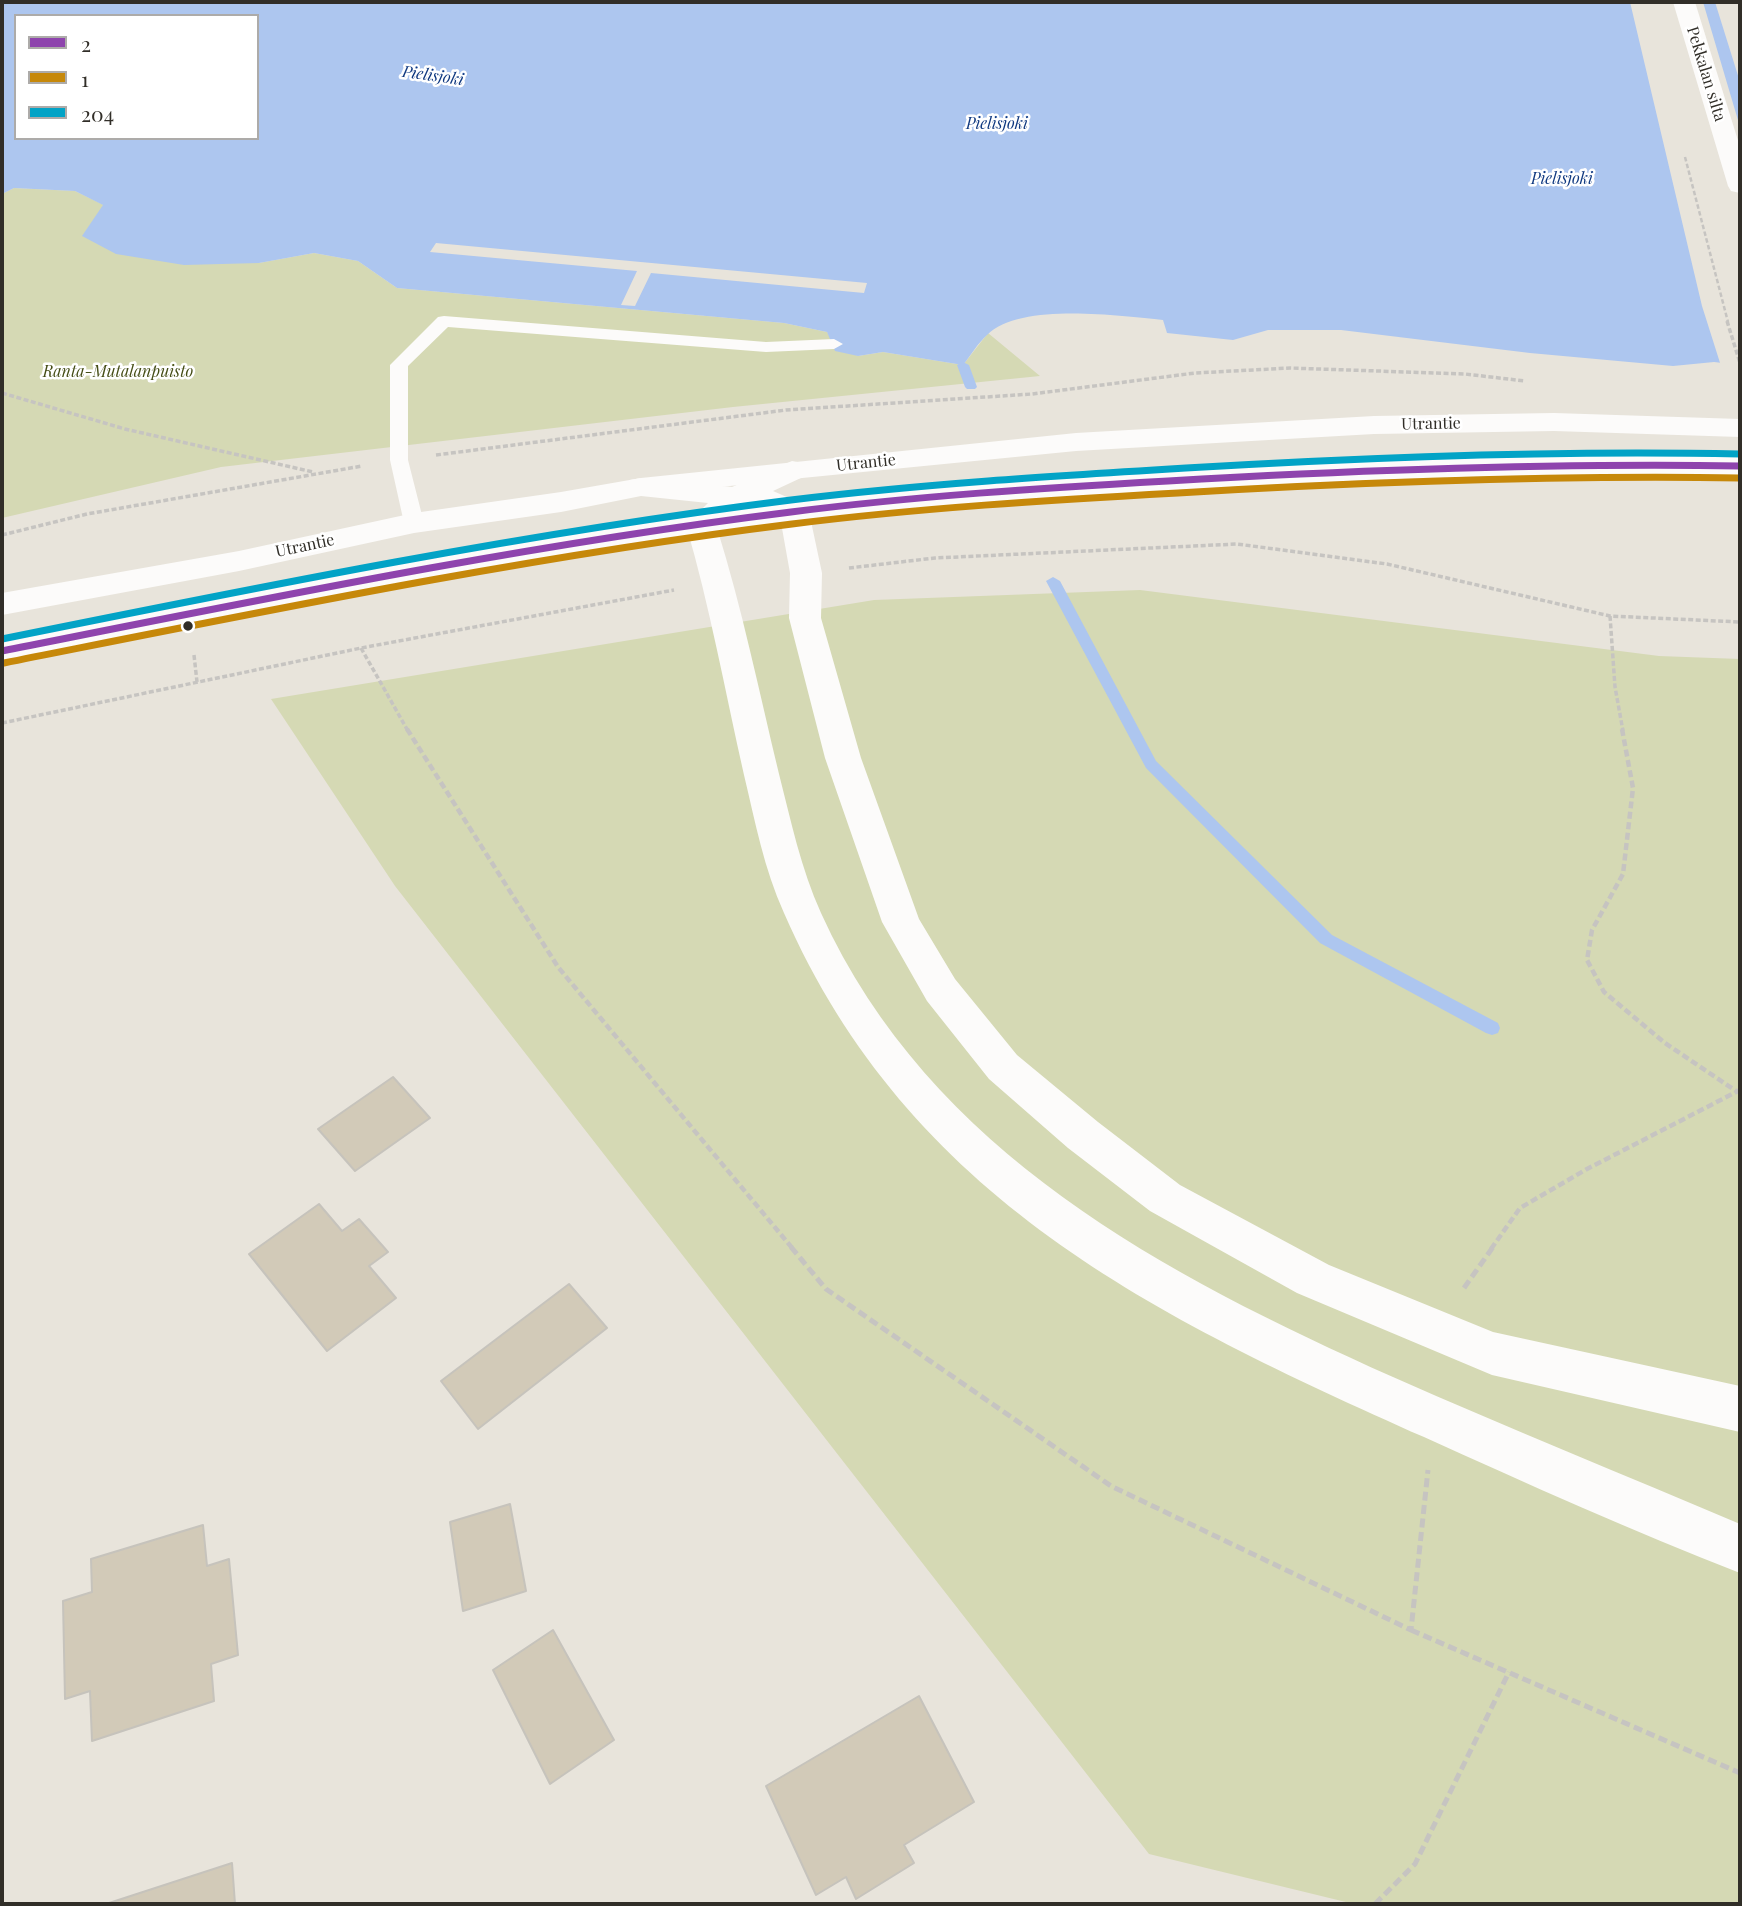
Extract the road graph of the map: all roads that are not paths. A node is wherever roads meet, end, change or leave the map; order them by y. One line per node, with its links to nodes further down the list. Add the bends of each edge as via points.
1 (1684, 2): 2 (main road, Pekkalan silta)
2 (1740, 186)
3 (834, 344): 10 (lane, via 766,347 444,321 399,365 399,460)
4 (1740, 428): 6 (main road, Utrantie, via 1554,422 1374,425 1076,442)
5 (1740, 466): 9 (main road, via 1652,463 1367,470 1083,486)
6 (792, 470): 7 (main road, Utrantie); 8 (main road)
7 (641, 487): 8 (main road); 10 (main road, Utrantie)
8 (736, 498): 9 (main road, via 771,500); 11 (main road)
9 (794, 512): 11 (main road); 14 (main road, via 806,573 805,618 843,758 901,922 941,990 1003,1067 1165,1198 1313,1279 1492,1353)
10 (414, 523): 12 (main road, Utrantie, via 239,561)
11 (701, 524): 13 (main road, via 388,574); 15 (main road, via 720,585 783,862 804,917 877,1040 946,1123 1011,1184 1080,1236 1215,1315 1359,1385)
12 (2, 604)
13 (2, 651)
14 (1740, 1409)
15 (1740, 1549)

